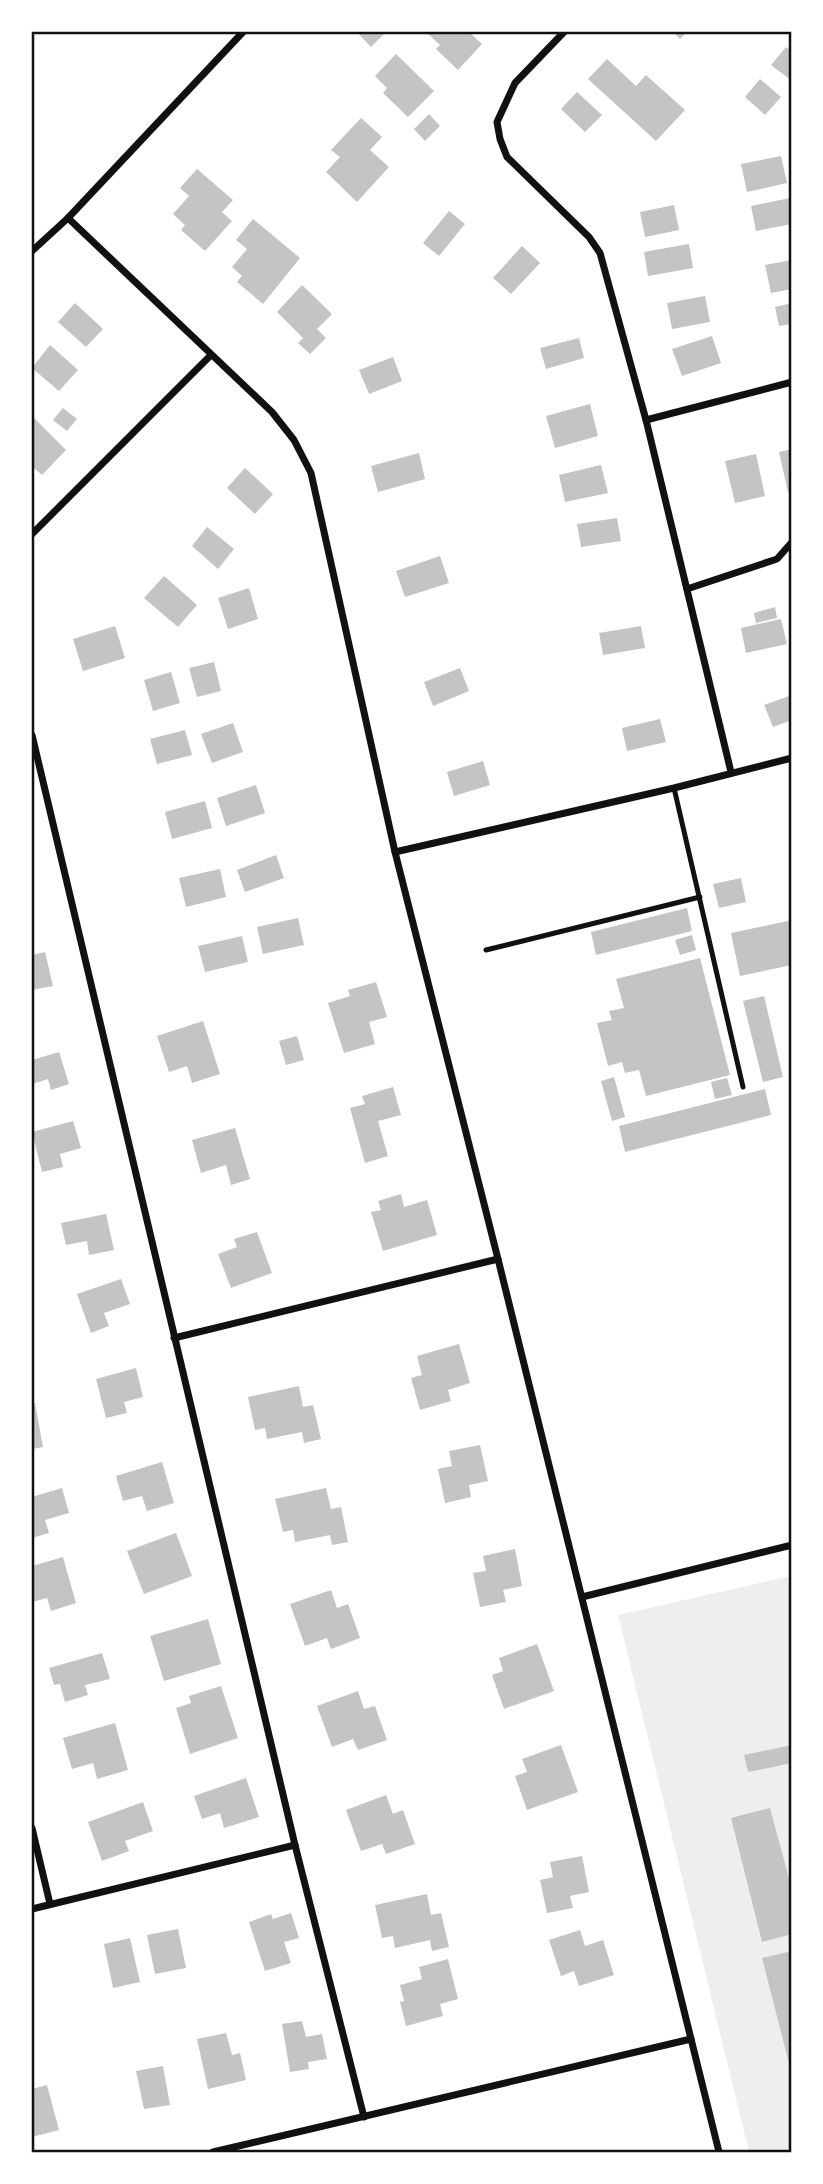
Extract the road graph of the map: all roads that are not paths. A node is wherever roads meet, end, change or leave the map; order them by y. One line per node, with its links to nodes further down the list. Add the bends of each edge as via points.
1 (243, 32): 3 (street)
2 (564, 32): 7 (street, via 515,83 497,122 500,139 507,157 600,253)
3 (68, 218): 4 (street); 5 (street)
4 (32, 251)
5 (211, 355): 8 (street); 15 (street, via 272,412 311,473)
6 (792, 382): 7 (street)
7 (646, 420): 10 (street)
8 (32, 534)
9 (792, 542): 10 (street, via 778,559)
10 (687, 589): 13 (street)
11 (32, 735): 20 (street)
12 (792, 758): 13 (street)
13 (731, 772): 14 (street)
14 (674, 788): 15 (street); 16 (lane)
15 (395, 852): 19 (street)
16 (700, 897): 17 (lane); 18 (lane)
17 (486, 950)
18 (743, 1087)
19 (498, 1259): 20 (street); 22 (street)
20 (174, 1338): 24 (street)
21 (792, 1545): 22 (street)
22 (582, 1597): 27 (street)
23 (32, 1828): 25 (street)
24 (295, 1846): 25 (street); 28 (street)
25 (50, 1904): 26 (street)
26 (32, 1909)
27 (691, 2039): 28 (street); 30 (street)
28 (364, 2116): 29 (street)
29 (213, 2152)
30 (719, 2152)

